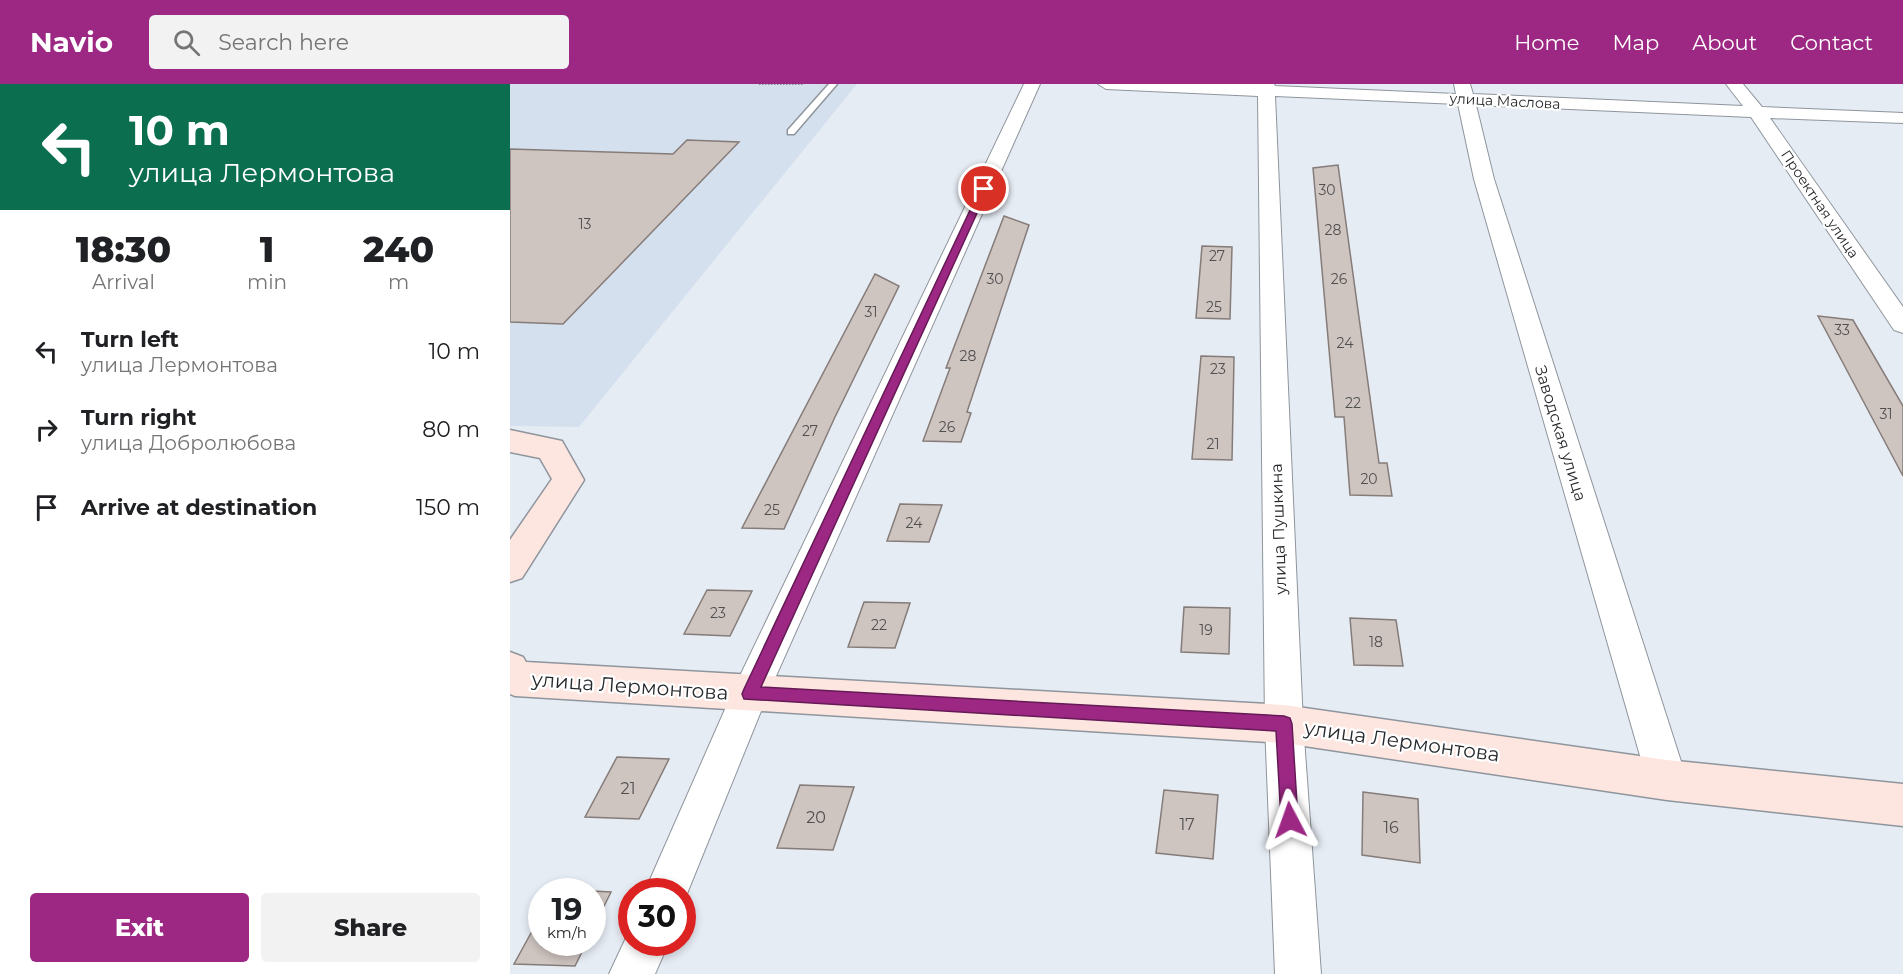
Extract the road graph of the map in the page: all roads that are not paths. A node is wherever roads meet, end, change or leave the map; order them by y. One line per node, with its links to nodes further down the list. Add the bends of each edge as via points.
1 (833, 84): 9 (lane)
2 (1032, 84): 14 (street)
3 (1106, 84): 5 (street, улица Маслова)
4 (1734, 84): 7 (street, Проектная улица)
5 (1266, 87): 6 (street, улица Маслова); 15 (street, улица Пушкина)
6 (1464, 91): 7 (street, улица Маслова); 16 (street, Заводская улица, via 1484,179)
7 (1757, 112): 8 (street, улица Маслова); 10 (street, Проектная улица)
8 (1903, 118)
9 (791, 132)
10 (1903, 325)
11 (510, 441): 12 (street, via 551,448 568,480)
12 (510, 568)
13 (512, 676): 14 (street, улица Лермонтова)
14 (750, 694): 15 (street, улица Лермонтова); 18 (street)
15 (1284, 724): 16 (street, улица Лермонтова); 21 (street, улица Пушкина)
16 (1667, 780): 17 (street, улица Лермонтова)
17 (1903, 805)
18 (672, 878)
19 (640, 956): 20 (street)
20 (632, 974)
21 (1298, 974)

